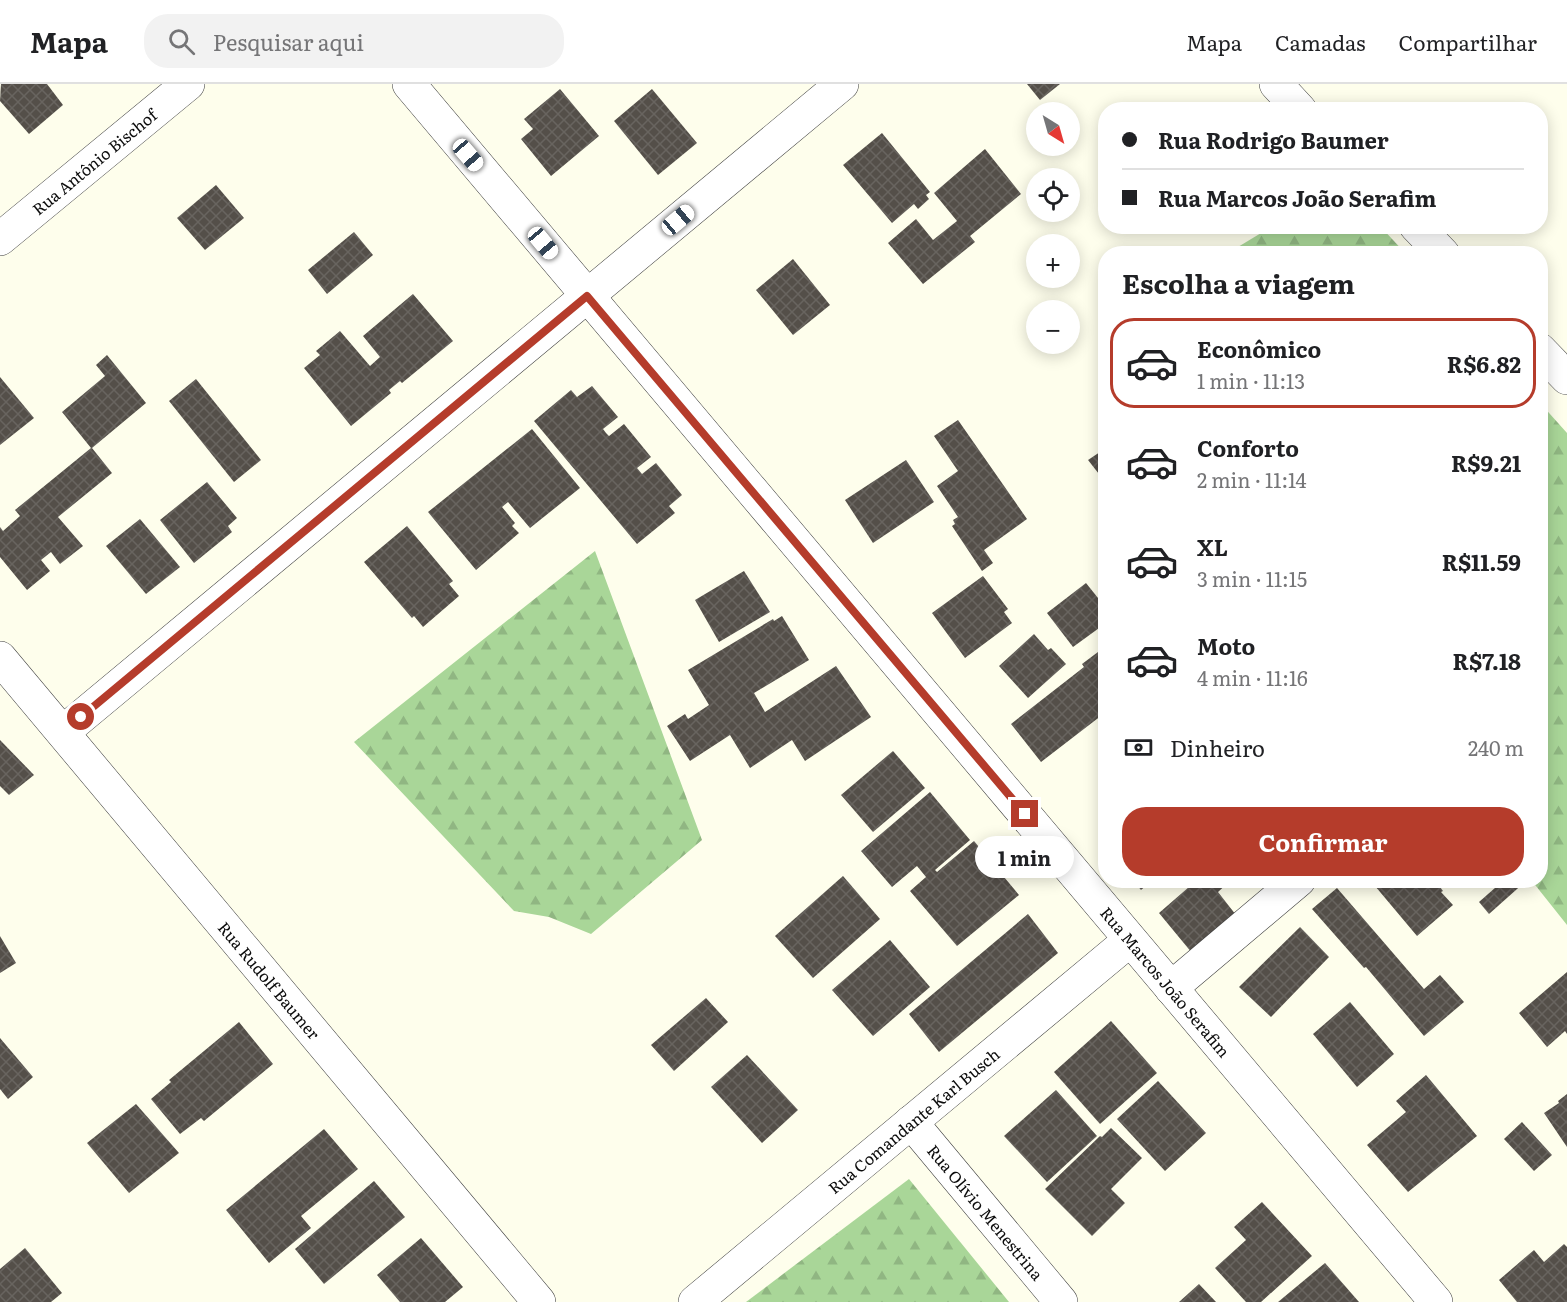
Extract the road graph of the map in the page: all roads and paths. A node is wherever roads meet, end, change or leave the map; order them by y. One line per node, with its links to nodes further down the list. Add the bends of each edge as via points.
1 (188, 84): 7 (street, Rua Antônio Bischof)
2 (409, 84): 9 (street, Rua Marcos João Serafim)
3 (842, 84): 9 (street)
4 (1276, 84): 5 (street)
5 (1293, 102)
6 (1424, 234): 8 (street)
7 (0, 239)
8 (1435, 246)
9 (587, 296): 13 (street); 15 (street, Rua Marcos João Serafim)
10 (1548, 358): 11 (street)
11 (1567, 378)
12 (0, 658): 13 (street, Rua Rudolf Baumer)
13 (63, 732): 18 (street, Rua Rudolf Baumer)
14 (1290, 888): 16 (street)
15 (1130, 940): 16 (street, Rua Marcos João Serafim); 17 (street, Rua Comandante Karl Busch)
16 (1171, 988): 21 (street, Rua Marcos João Serafim)
17 (911, 1122): 19 (street, Rua Comandante Karl Busch); 20 (street, Rua Olívio Menestrina)
18 (539, 1302)
19 (695, 1302)
20 (1061, 1302)
21 (1436, 1302)

